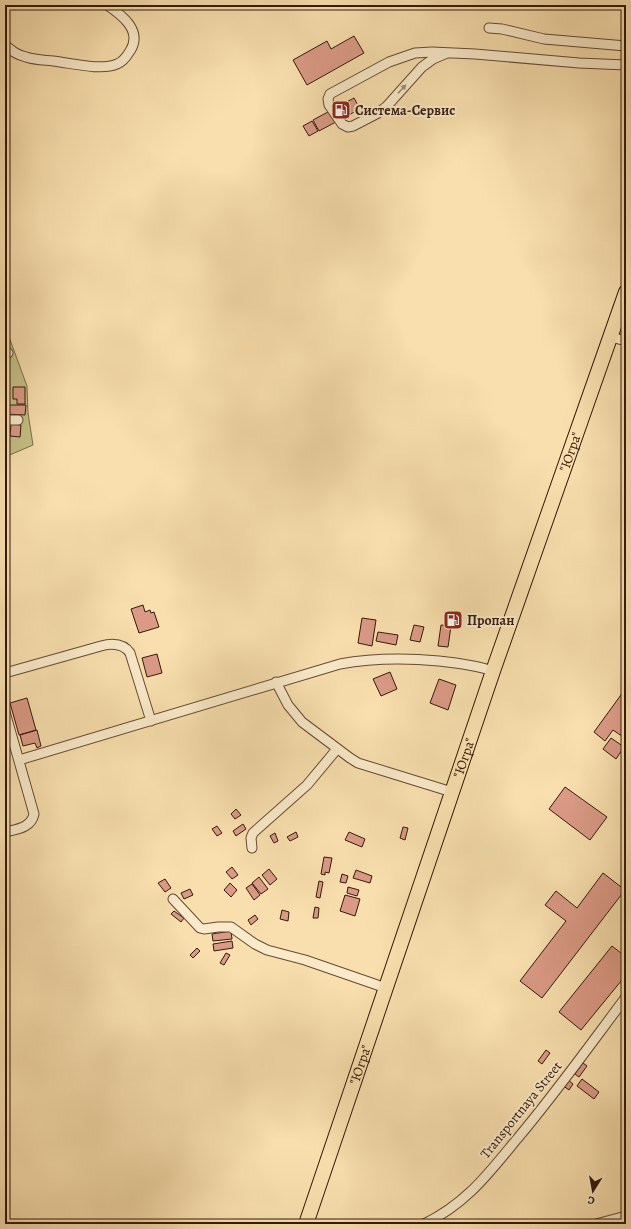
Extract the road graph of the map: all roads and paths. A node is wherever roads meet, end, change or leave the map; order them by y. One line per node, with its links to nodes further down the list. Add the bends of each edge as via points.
1 (107, 5): 3 (street, via 123,16 131,26 134,37 132,47 119,64 95,66 27,58)
2 (489, 28): 4 (street, via 544,39)
3 (5, 45)
4 (626, 46)
5 (447, 53): 5 (street, one-way to 5, via 415,54 389,62 330,94 329,105 342,124 353,126 378,113 422,67); 6 (street)
6 (626, 65)
7 (626, 292): 8 (highway, "Югра")
8 (611, 337): 9 (street); 12 (highway, "Югра")
9 (626, 341)
10 (5, 420): 11 (street)
11 (18, 420)
12 (493, 672): 14 (street, via 469,664 416,659 371,659 340,664); 19 (highway, "Югра")
13 (5, 673): 16 (street, via 116,644 127,648 130,653)
14 (276, 682): 16 (street); 17 (street, via 294,714)
15 (5, 712): 18 (street)
16 (151, 720): 18 (street)
17 (337, 749): 19 (street, via 358,762); 21 (street, via 307,785 253,833)
18 (19, 760): 20 (street, via 34,814 30,823)
19 (452, 792): 23 (highway, "Югра")
20 (5, 832)
21 (252, 848)
22 (174, 899): 23 (street, via 200,928 231,928 267,950 324,966)
23 (386, 988): 26 (highway, "Югра")
24 (626, 997): 27 (street, Transportnaya Street, via 534,1119 475,1188 457,1205)
25 (626, 1216): 28 (street)
26 (306, 1224)
27 (424, 1224)
28 (596, 1224)

